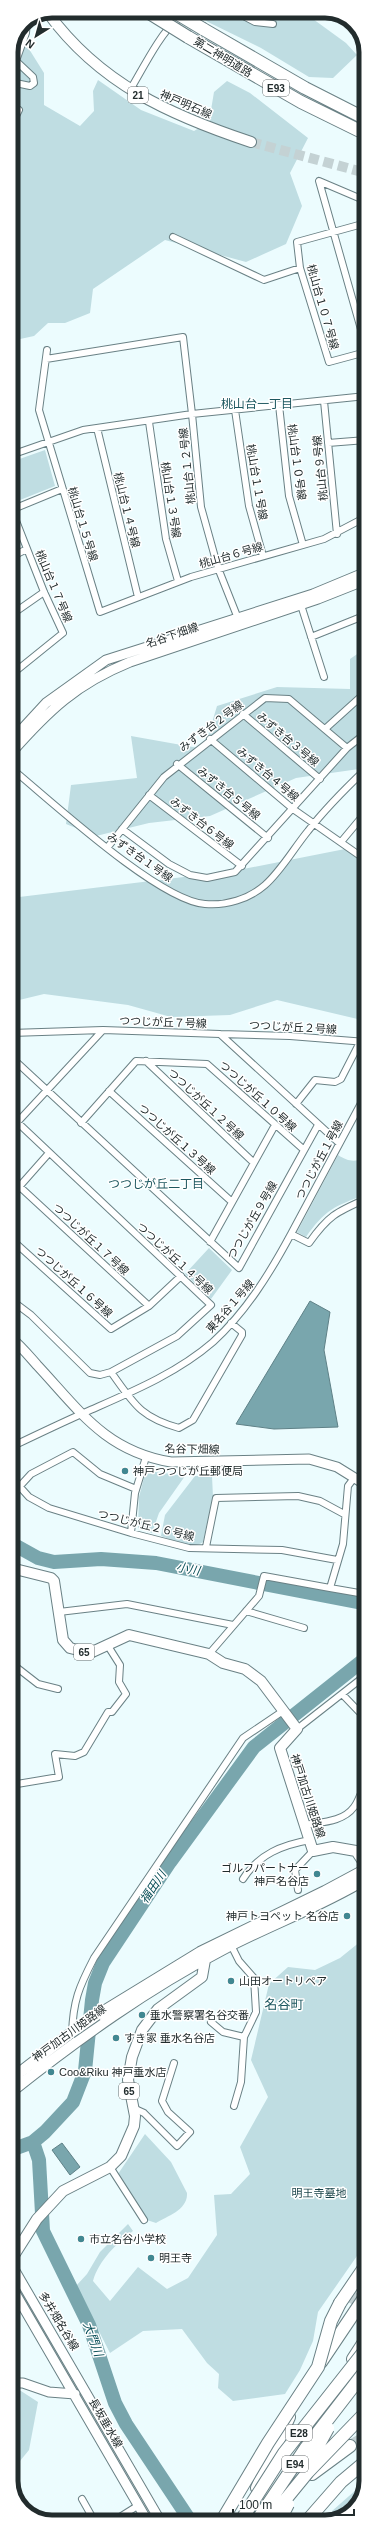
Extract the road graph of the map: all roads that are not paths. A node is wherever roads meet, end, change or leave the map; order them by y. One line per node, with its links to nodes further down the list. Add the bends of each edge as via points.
1 (52, 18): 12 (main road, 神戸明石線 / 21, via 84,54)
2 (157, 18): 13 (highway, 第二神明道路 / E93, bridge)
3 (183, 18): 12 (street, via 176,21 165,33)
4 (185, 18): 10 (highway, 第二神明道路 / E93, bridge)
5 (247, 18): 6 (street, via 255,22)
6 (273, 24)
7 (26, 30): 8 (street)
8 (18, 55)
9 (18, 63): 11 (street, via 33,77 34,83 30,86)
10 (271, 69): 14 (highway); 15 (highway, 第二神明道路 / E93)
11 (18, 83)
12 (130, 90): 18 (main road, 神戸明石線 / 21, via 190,121)
13 (300, 102): 16 (highway, 第二神明道路 / E93); 17 (highway)
14 (359, 107)
15 (359, 115)
16 (359, 131)
17 (359, 135)
18 (251, 142)
19 (359, 198): 21 (street, via 319,181)
20 (359, 225): 21 (street, 桃山台１０７号線)
21 (332, 232): 23 (street, 桃山台１０７号線, via 297,242); 24 (street)
22 (173, 238): 23 (street, via 264,280)
23 (300, 268): 26 (street, 桃山台１０７号線, via 329,362)
24 (359, 323)
25 (47, 350): 27 (street, 桃山台１５号線)
26 (359, 354)
27 (46, 359): 32 (street, via 183,337); 35 (street, 桃山台１５号線, via 39,410)
28 (359, 397): 29 (street)
29 (324, 401): 30 (street); 37 (street, 桃山台９号線)
30 (279, 405): 31 (street); 44 (street, 桃山台１０号線, via 290,496)
31 (235, 410): 32 (street); 47 (street, 桃山台１１号線, via 249,506)
32 (192, 414): 33 (street, 桃山台１２号線); 48 (street, 桃山台１２号線, via 201,507)
33 (149, 422): 34 (street, 桃山台１２号線); 50 (street, 桃山台１３号線, via 166,539)
34 (96, 428): 35 (street, 桃山台１２号線); 53 (street, 桃山台１４号線)
35 (48, 441): 38 (street, 桃山台１２号線); 39 (street, 桃山台１５号線)
36 (359, 441): 37 (street)
37 (328, 443): 43 (street, 桃山台９号線)
38 (18, 452)
39 (62, 489): 40 (street); 56 (street, 桃山台１５号線)
40 (18, 506)
41 (359, 521): 43 (street, 桃山台６号線)
42 (18, 526): 45 (street, 桃山台１７号線)
43 (336, 534): 44 (street, 桃山台６号線)
44 (303, 545): 47 (street, 桃山台６号線)
45 (27, 549): 46 (street); 52 (street, 桃山台１７号線)
46 (18, 554)
47 (263, 556): 48 (street, 桃山台６号線)
48 (218, 568): 50 (street, 桃山台６号線); 58 (street, 桃山台１２号線)
49 (359, 575): 54 (street, 名谷下畑線)
50 (178, 582): 53 (street, 桃山台６号線)
51 (359, 582): 54 (street, 名谷下畑線)
52 (44, 592): 55 (street); 60 (street, 桃山台１７号線, via 63,633)
53 (138, 597): 56 (street, 桃山台６号線)
54 (300, 601): 58 (street, 名谷下畑線); 59 (street)
55 (18, 609)
56 (100, 612)
57 (359, 618): 59 (street)
58 (239, 621): 65 (street, 名谷下畑線, via 106,660 46,703); 68 (street, 名谷下畑線, via 101,673 45,714)
59 (311, 637): 61 (street)
60 (18, 669)
61 (324, 676)
62 (359, 698): 64 (street)
63 (243, 714): 64 (street, みずき台２号線, via 265,698 289,699); 67 (street, みずき台２号線); 73 (street, みずき台３号線)
64 (325, 729): 69 (street, みずき台２号線)
65 (18, 733)
66 (359, 738): 69 (street)
67 (210, 739): 70 (street, みずき台２号線); 75 (street, みずき台４号線)
68 (18, 745)
69 (347, 748): 73 (street)
70 (177, 764): 74 (street, みずき台２号線); 79 (street, みずき台５号線)
71 (18, 774): 81 (street, みずき台１号線)
72 (359, 776): 77 (street, みずき台１号線)
73 (320, 779): 75 (street)
74 (149, 795): 78 (street, みずき台２号線); 83 (street, みずき台６号線)
75 (293, 809): 77 (street, みずき台４号線); 79 (street)
76 (359, 821): 80 (street)
77 (314, 823): 80 (street, みずき台４号線); 81 (street, みずき台１号線, via 265,885 250,896 229,903 205,904 177,895 144,876)
78 (122, 829): 81 (street, みずき台２号線); 83 (street, via 169,864 190,876 221,876 235,872)
79 (268, 838): 83 (street)
80 (341, 842): 82 (street, みずき台４号線)
81 (108, 848)
82 (359, 855)
83 (242, 866)
84 (103, 1030): 85 (street); 86 (street, つつじが丘７号線); 92 (street, つつじが丘７号線)
85 (18, 1033)
86 (220, 1034): 87 (street, つつじが丘２号線); 93 (street, つつじが丘７号線)
87 (359, 1042)
88 (359, 1049): 93 (street, via 341,1079 335,1082 315,1080)
89 (146, 1061): 91 (street, つつじが丘１０号線, via 136,1061); 98 (street, つつじが丘１０号線, via 207,1064); 103 (street, つつじが丘１２号線)
90 (18, 1064): 92 (street, つつじが丘９号線)
91 (109, 1091): 97 (street, つつじが丘１０号線); 105 (street, つつじが丘１３号線)
92 (46, 1092): 95 (street, つつじが丘７号線); 97 (street, つつじが丘９号線)
93 (296, 1104): 99 (street, つつじが丘７号線)
94 (359, 1107): 100 (street, つつじが丘１号線)
95 (18, 1121)
96 (18, 1123): 102 (street, つつじが丘１４号線)
97 (81, 1123): 108 (street, つつじが丘９号線)
98 (275, 1125): 101 (street, つつじが丘１０号線); 103 (street)
99 (318, 1125): 100 (street, つつじが丘７号線); 101 (street, つつじが丘９号線)
100 (339, 1143): 107 (street, つつじが丘１号線)
101 (304, 1149): 108 (street, つつじが丘９号線, via 238,1268)
102 (49, 1153): 104 (street); 110 (street, つつじが丘１４号線)
103 (253, 1162): 105 (street)
104 (20, 1187): 112 (street, つつじが丘１７号線)
105 (232, 1202): 108 (street)
106 (359, 1202): 107 (street, via 325,1220 309,1243)
107 (291, 1234): 113 (street, 東名谷１号線, via 262,1284)
108 (210, 1242)
109 (18, 1245): 112 (street, つつじが丘１６号線, via 111,1329)
110 (181, 1276): 112 (street, つつじが丘１６号線); 115 (street, つつじが丘１４号線, via 211,1305 177,1336)
111 (18, 1305): 115 (street, via 90,1373 100,1375)
112 (149, 1306)
113 (231, 1323): 116 (street, 東名谷１号線, via 186,1362); 116 (street, via 242,1332 242,1335 193,1420 188,1424 180,1428 146,1416)
114 (18, 1346): 117 (street, 名谷下畑線)
115 (111, 1372): 116 (street)
116 (127, 1395): 117 (street, 東名谷１号線)
117 (80, 1414): 118 (street, 東名谷１号線); 119 (street, 名谷下畑線, via 111,1440)
118 (18, 1444)
119 (146, 1457): 120 (street, 名谷下畑線, via 171,1462 309,1459 337,1467); 123 (street)
120 (354, 1478): 121 (street, 名谷下畑線); 124 (street, via 348,1486)
121 (359, 1481)
122 (20, 1486): 123 (street, via 31,1474 73,1452 100,1474); 125 (street, つつじが丘２６号線, via 29,1497 49,1508)
123 (136, 1489): 125 (street)
124 (344, 1514): 126 (street, via 320,1500 298,1496 216,1498); 127 (street, via 343,1544)
125 (131, 1533): 126 (street, つつじが丘２６号線, via 189,1548)
126 (206, 1547): 127 (street, つつじが丘２６号線, via 282,1550)
127 (337, 1560): 129 (street)
128 (18, 1570): 132 (main road, 65, via 54,1581)
129 (330, 1588): 130 (street); 131 (street, via 264,1576 258,1596)
130 (359, 1593)
131 (246, 1610): 133 (street); 134 (street)
132 (59, 1612): 133 (street, via 127,1604); 135 (main road, 65, via 63,1640 70,1648 90,1653)
133 (233, 1625): 136 (street)
134 (304, 1628)
135 (108, 1646): 136 (main road, 65, via 130,1635); 144 (street, via 120,1665 119,1682 126,1694 112,1712 108,1712 84,1752 75,1756 55,1754 59,1777)
136 (209, 1654): 141 (main road, 65, via 223,1663 245,1670 261,1681)
137 (18, 1668): 139 (street, via 38,1684)
138 (359, 1681): 140 (street)
139 (58, 1689)
140 (342, 1694): 142 (street); 143 (street)
141 (282, 1711): 143 (main road, 65); 158 (street, via 243,1738 94,1958 79,1987 72,2015)
142 (359, 1712)
143 (297, 1729): 146 (main road, 神戸加古川姫路線, via 280,1748)
144 (18, 1784)
145 (359, 1798): 146 (street, via 347,1815)
146 (305, 1825): 147 (main road, 神戸加古川姫路線)
147 (310, 1840): 148 (main road, 神戸加古川姫路線); 151 (street, via 273,1850 258,1861)
148 (313, 1851): 149 (main road, 神戸加古川姫路線, via 333,1847 356,1851); 153 (street, 神戸加古川姫路線, via 295,1870)
149 (359, 1856)
150 (359, 1871): 155 (main road, 神戸加古川姫路線, via 331,1889)
151 (244, 1879)
152 (359, 1882): 154 (main road, 神戸加古川姫路線)
153 (298, 1890)
154 (231, 1945): 155 (main road, 神戸加古川姫路線); 157 (street, via 254,1978 256,2012)
155 (202, 1956): 158 (main road, 神戸加古川姫路線); 160 (main road, 神戸加古川姫路線, bridge, via 97,2015); 163 (main road, 65, via 202,1977 158,2008 142,2030 130,2064 128,2080)
156 (211, 2022): 157 (street, via 223,2032)
157 (244, 2037): 162 (street, via 241,2082)
158 (72, 2044): 161 (main road, 神戸加古川姫路線)
159 (174, 2063): 163 (street, via 162,2101 168,2112 190,2132 178,2146 144,2113)
160 (18, 2074)
161 (18, 2075)
162 (234, 2106)
163 (133, 2108): 164 (main road, 65, via 135,2120 130,2138 121,2156)
164 (110, 2167): 165 (street); 166 (main road, 65, via 71,2185 45,2209)
165 (144, 2220)
166 (18, 2249)
167 (359, 2275): 173 (highway, bridge, via 331,2321)
168 (18, 2276): 177 (street, 多井畑名谷線)
169 (18, 2304): 178 (street)
170 (359, 2305): 173 (highway, bridge)
171 (359, 2350): 192 (highway, E28, bridge, via 284,2453)
172 (359, 2352): 194 (highway, E94, bridge, via 325,2406)
173 (316, 2366): 190 (highway, bridge); 191 (highway, via 299,2394)
174 (359, 2373): 197 (highway, E94, bridge, via 336,2411)
175 (359, 2379): 193 (highway, E28, bridge, via 305,2449)
176 (18, 2382): 178 (street, 長坂垂水線, via 49,2392)
177 (86, 2390): 189 (street, 長坂垂水線)
178 (75, 2394): 185 (street, 長坂垂水線)
179 (359, 2419): 195 (highway, bridge, via 308,2472)
180 (350, 2446): 196 (highway, via 300,2484)
181 (359, 2463): 183 (highway)
182 (359, 2467): 183 (highway)
183 (341, 2482): 198 (highway)
184 (82, 2499): 186 (street)
185 (139, 2505): 187 (street); 188 (street, 長坂垂水線)
186 (90, 2515)
187 (123, 2515)
188 (144, 2515)
189 (157, 2515)
190 (225, 2515)
191 (244, 2515)
192 (245, 2515)
193 (261, 2515)
194 (270, 2515)
195 (272, 2515)
196 (272, 2515)
197 (283, 2515)
198 (312, 2515)

